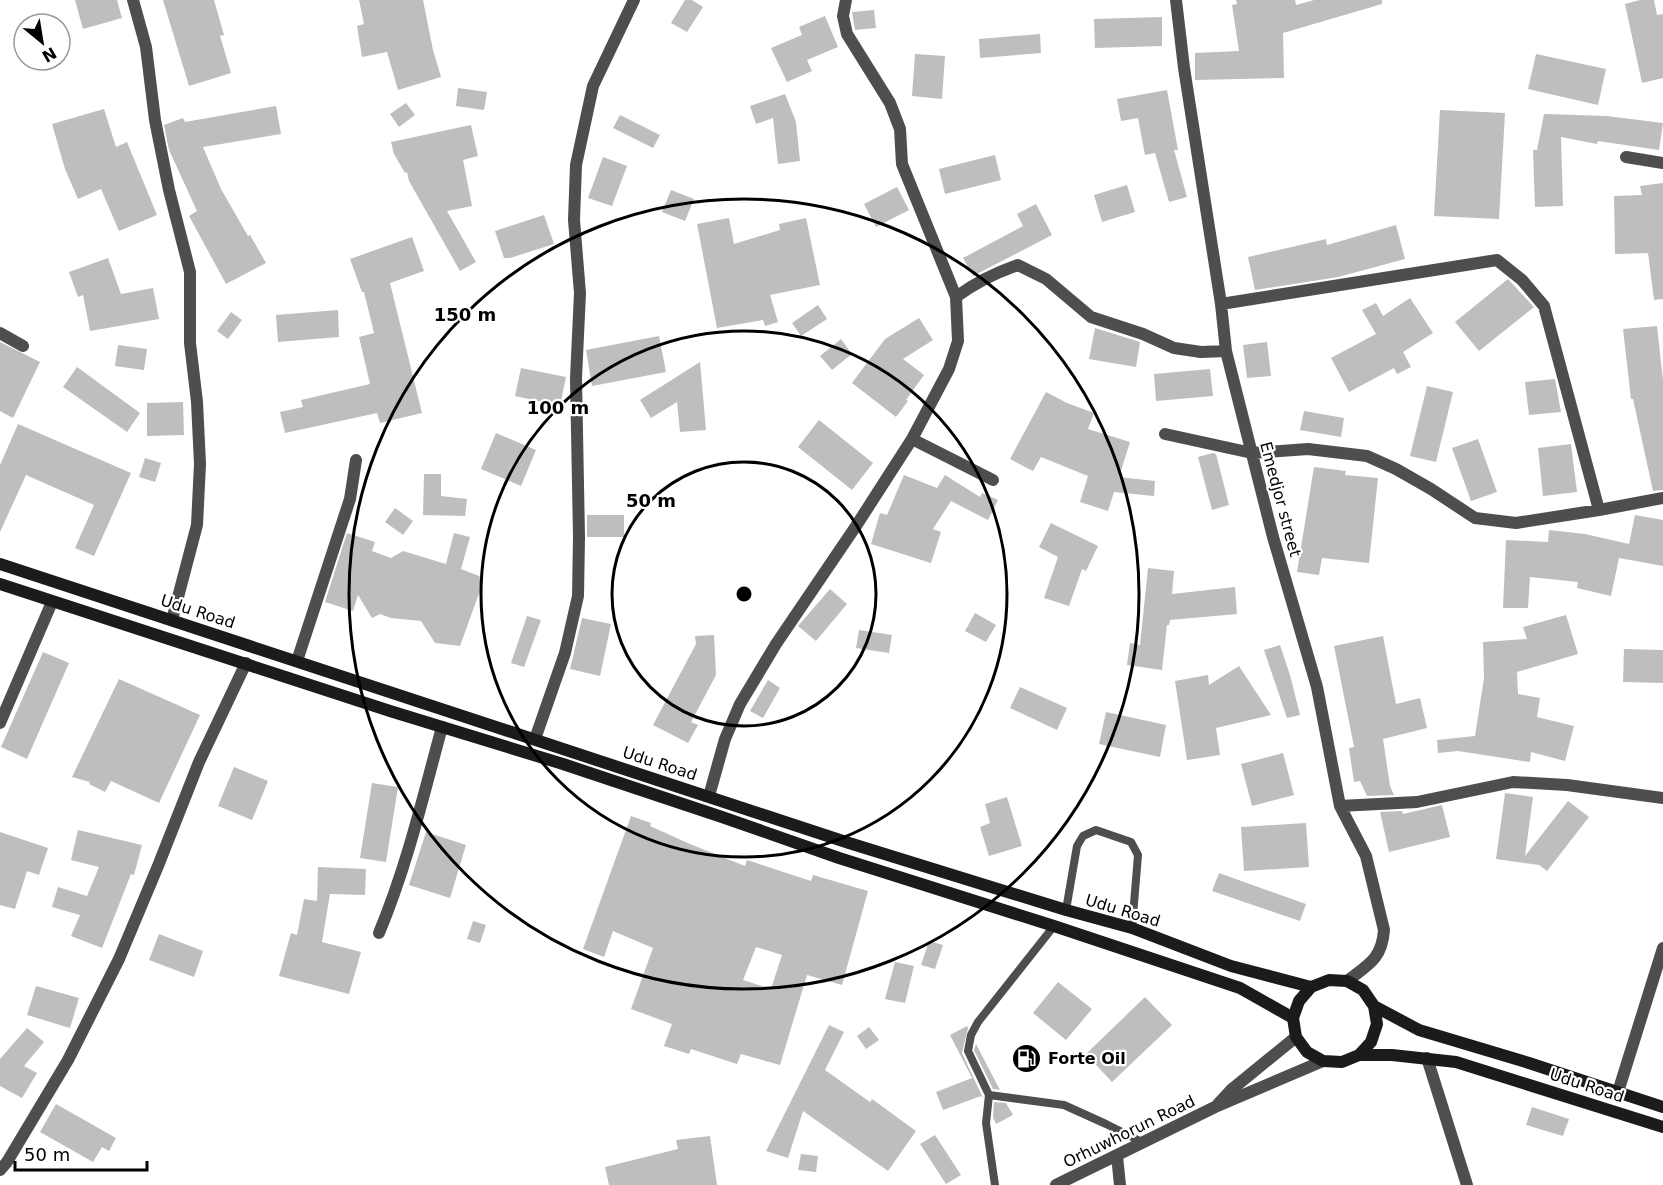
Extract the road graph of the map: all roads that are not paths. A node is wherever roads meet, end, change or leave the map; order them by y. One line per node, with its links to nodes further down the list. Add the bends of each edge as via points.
1 (133, 0): 22 (street, via 146,48 169,190 190,272 190,343 200,464 197,525)
2 (634, 0): 27 (street, via 593,86 576,165 578,596 565,653)
3 (846, 0): 7 (street, via 843,16 847,34 890,103 900,129 902,164)
4 (1176, 0): 8 (street, Emedjor street)
5 (1626, 157): 6 (street)
6 (1663, 163)
7 (956, 297): 11 (street, via 974,284 1018,265 1046,279 1091,317 1174,348); 13 (street, via 958,341 949,369)
8 (1221, 304): 11 (street, Emedjor street); 18 (street, via 1497,260 1522,280 1544,306)
9 (0, 333): 10 (street)
10 (23, 346)
11 (1226, 351): 14 (street, Emedjor street)
12 (1165, 434): 14 (street)
13 (912, 439): 16 (street); 28 (street, via 740,704 725,739)
14 (1252, 453): 18 (street, via 1308,448 1367,456 1422,484 1475,518 1516,523); 30 (street, Emedjor street, via 1317,687)
15 (356, 460): 23 (street, via 350,499)
16 (993, 480)
17 (1663, 498): 18 (street)
18 (1599, 510)
19 (0, 564): 22 (main road, Udu Road)
20 (0, 584): 21 (main road, Udu Road)
21 (52, 602): 24 (main road, Udu Road); 25 (street)
22 (172, 620): 23 (main road, Udu Road)
23 (297, 661): 27 (main road, Udu Road)
24 (246, 663): 26 (main road, Udu Road); 51 (street, via 199,762 119,959 68,1060)
25 (0, 723)
26 (441, 727): 32 (main road, Udu Road); 34 (street, via 398,884)
27 (535, 739): 28 (main road, Udu Road)
28 (709, 796): 31 (main road, Udu Road)
29 (1663, 798): 30 (street, via 1513,782 1417,802)
30 (1340, 806): 36 (street, Emedjor street, via 1366,856 1384,930 1375,959)
31 (1066, 910): 33 (main road, Udu Road); 33 (lane, via 1077,846 1083,836 1096,830 1131,842 1138,855)
32 (1054, 926): 39 (main road, Udu Road, via 1240,988); 45 (lane, via 971,1035 968,1051)
33 (1132, 928): 37 (main road, Udu Road, via 1231,966)
34 (379, 933)
35 (1663, 948): 44 (street)
36 (1347, 981): 37 (main road, via 1329,980); 38 (main road, via 1364,990)
37 (1311, 987): 39 (main road, via 1299,1001)
38 (1374, 1006): 41 (main road, via 1377,1024 1371,1042); 44 (main road, Udu Road, via 1419,1030)
39 (1293, 1018): 40 (main road)
40 (1296, 1037): 43 (main road, via 1307,1052); 46 (street, Orhuwhorun Road)
41 (1359, 1055): 42 (main road, Udu Road); 43 (main road, via 1342,1062)
42 (1427, 1058): 48 (main road, Udu Road, via 1456,1062); 55 (street)
43 (1323, 1061): 46 (street, Orhuwhorun Road)
44 (1618, 1092): 47 (main road, Udu Road)
45 (989, 1095): 49 (lane, via 1064,1106); 52 (lane, via 986,1123)
46 (1215, 1107): 49 (street, Orhuwhorun Road)
47 (1663, 1107)
48 (1663, 1127)
49 (1144, 1143): 50 (street, Orhuwhorun Road)
50 (1117, 1156): 53 (street, Orhuwhorun Road); 54 (street)
51 (0, 1170)
52 (995, 1185)
53 (1056, 1185)
54 (1120, 1185)
55 (1467, 1185)

